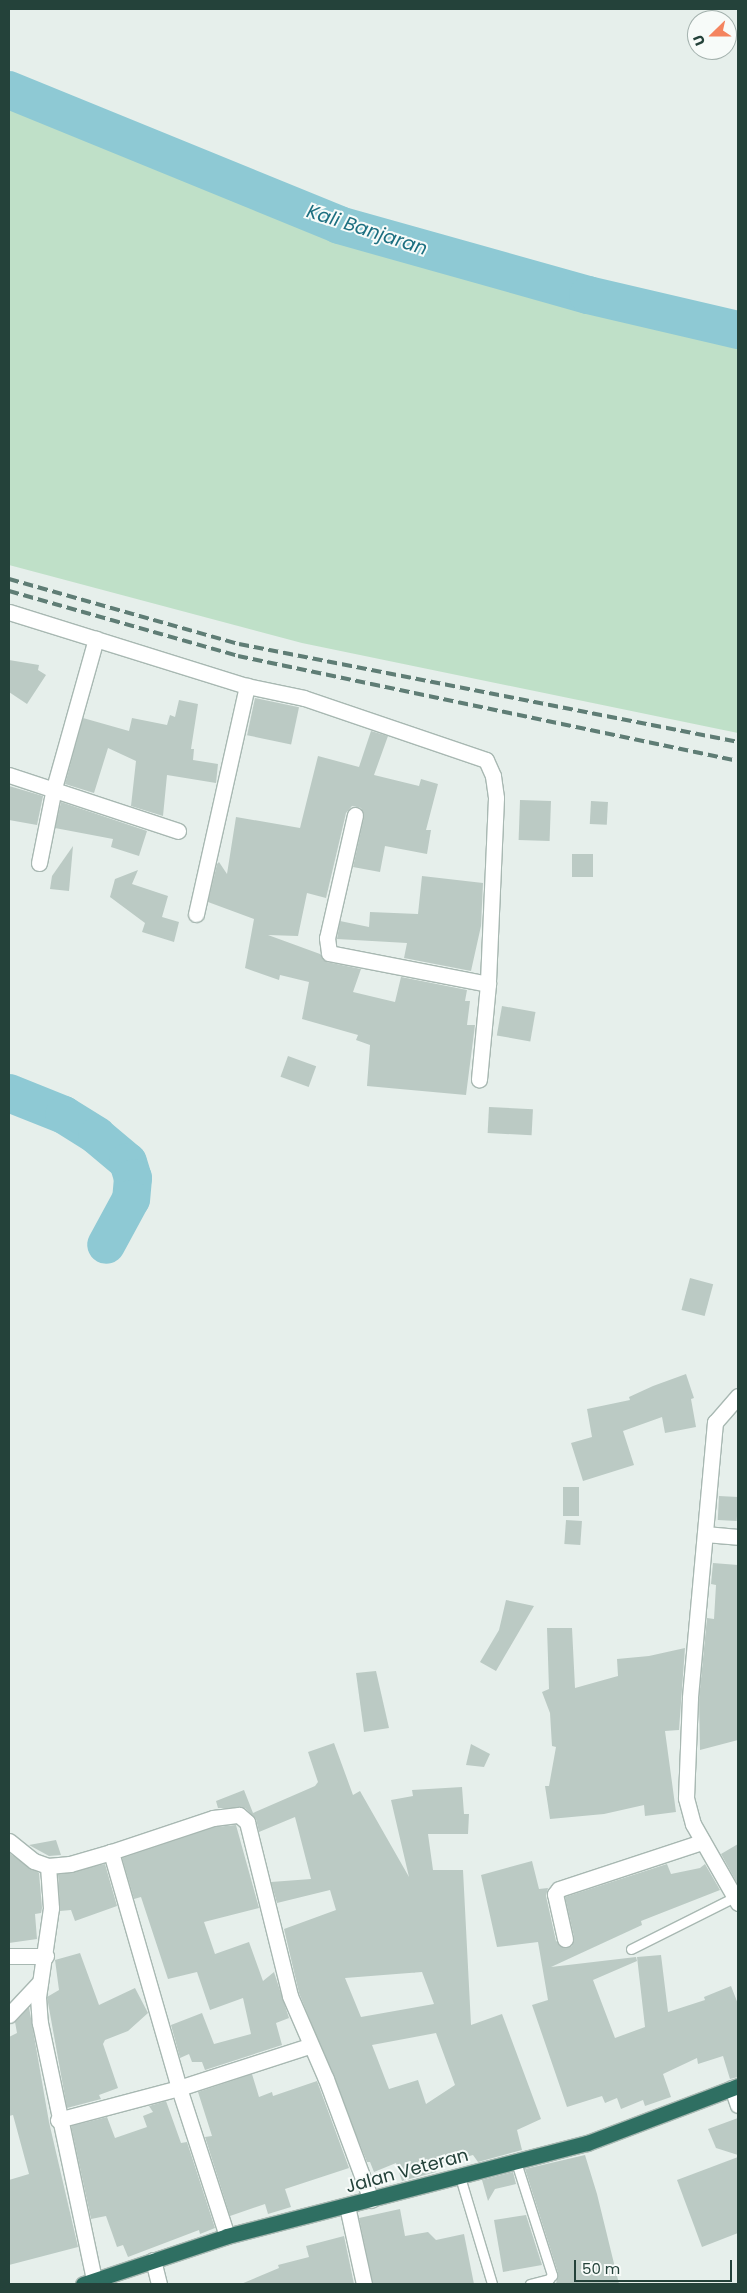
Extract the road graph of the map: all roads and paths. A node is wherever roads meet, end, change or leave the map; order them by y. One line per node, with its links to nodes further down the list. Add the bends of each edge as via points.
1 (9, 612): 2 (street)
2 (96, 639): 3 (street); 5 (street)
3 (247, 686): 9 (street); 10 (street, via 313,701 478,756 490,766 496,798)
4 (9, 775): 5 (street)
5 (54, 788): 7 (street); 8 (street)
6 (355, 815): 10 (street, via 327,938 329,953)
7 (178, 831)
8 (39, 863)
9 (196, 914)
10 (488, 984): 11 (street)
11 (478, 1080)
12 (738, 1396): 13 (street, via 715,1422)
13 (704, 1534): 14 (street); 16 (street, via 686,1798)
14 (738, 1537)
15 (9, 1840): 18 (street, via 34,1861)
16 (702, 1842): 19 (street); 20 (street, via 556,1891)
17 (111, 1852): 18 (street, via 70,1864); 26 (street, via 213,1818 239,1815 247,1822 290,1996); 28 (street)
18 (48, 1866): 23 (street, via 51,1908)
19 (736, 1900): 21 (lane)
20 (565, 1939)
21 (630, 1949)
22 (9, 1956): 23 (street)
23 (46, 1956): 24 (street)
24 (40, 1982): 25 (street); 30 (street, via 40,2023)
25 (9, 2016)
26 (309, 2046): 28 (street); 33 (street, via 326,2079)
27 (735, 2087): 29 (street); 31 (highway, Jalan Veteran, via 630,2129)
28 (180, 2088): 30 (street); 35 (street)
29 (738, 2105)
30 (58, 2120): 37 (street)
31 (516, 2162): 32 (highway, Jalan Veteran); 41 (lane, via 552,2275 549,2279)
32 (460, 2176): 33 (highway, Jalan Veteran); 40 (lane)
33 (371, 2200): 34 (highway, Jalan Veteran)
34 (347, 2206): 35 (highway, Jalan Veteran); 39 (street)
35 (228, 2236): 36 (highway, Jalan Veteran)
36 (153, 2260): 37 (highway, Jalan Veteran); 38 (street)
37 (89, 2282)
38 (159, 2284)
39 (364, 2284)
40 (492, 2284)
41 (530, 2284)

